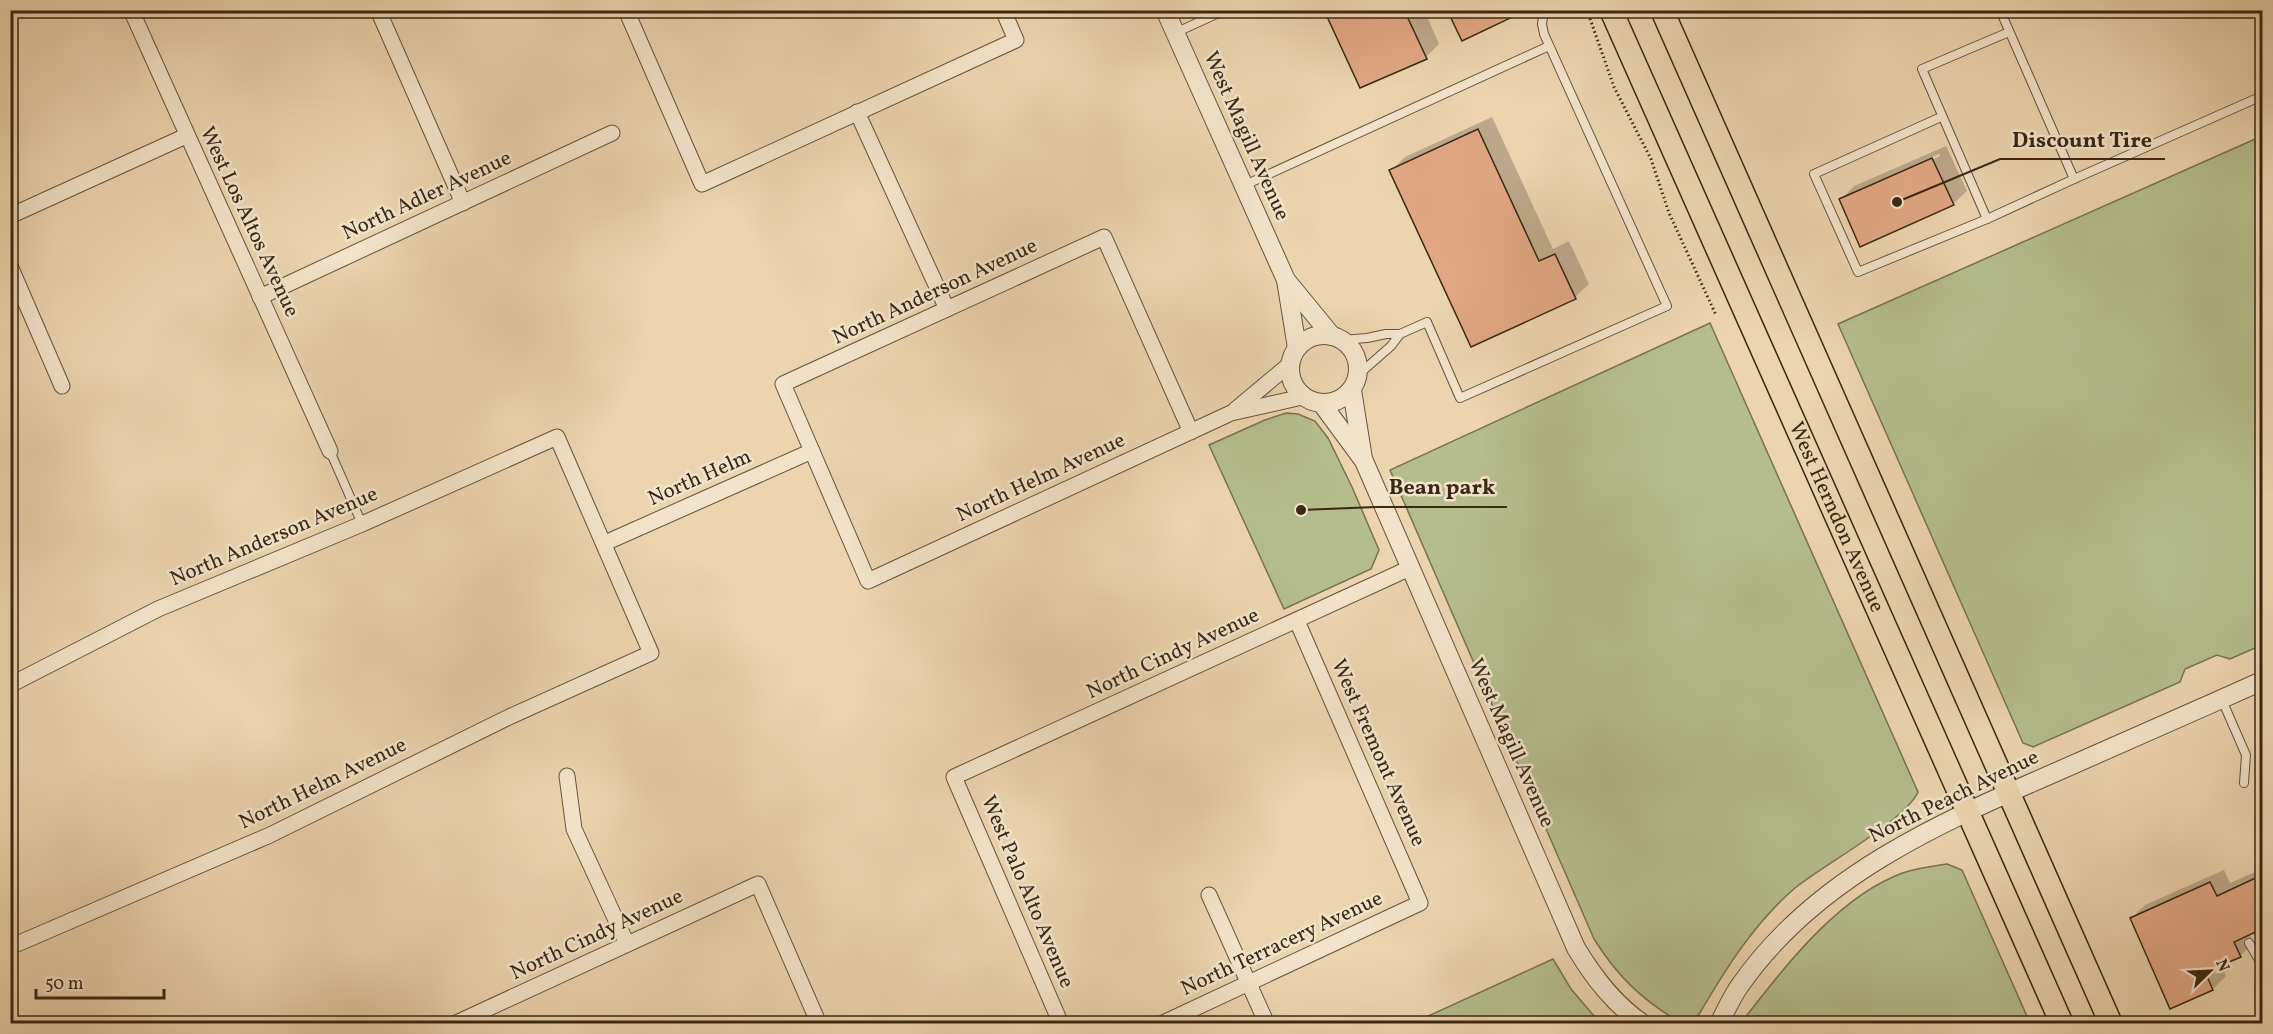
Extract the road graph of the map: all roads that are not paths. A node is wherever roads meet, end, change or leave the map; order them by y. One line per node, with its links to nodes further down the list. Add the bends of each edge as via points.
1 (131, 10): 18 (street, West Los Altos Avenue)
2 (378, 10): 21 (street)
3 (626, 10): 15 (street, via 702,184)
4 (1003, 10): 15 (street, via 1017,40)
5 (1165, 10): 12 (street, West Magill Avenue)
6 (1225, 10): 12 (lane)
7 (1544, 10): 13 (lane, via 1542,24)
8 (1611, 10): 51 (main road, West Herndon Avenue)
9 (1662, 10): 50 (main road)
10 (2000, 10): 11 (lane)
11 (2009, 32): 16 (lane, via 1922,69); 19 (lane)
12 (1175, 33): 20 (street, West Magill Avenue)
13 (1549, 46): 20 (lane); 28 (lane, via 1667,306 1460,398 1427,322)
14 (2262, 96): 19 (lane)
15 (857, 112): 27 (street)
16 (1941, 117): 23 (lane); 23 (lane, via 1814,174 1858,272)
17 (612, 133): 21 (street, North Adler Avenue)
18 (186, 136): 22 (street); 26 (street, West Los Altos Avenue)
19 (2074, 179): 23 (lane)
20 (1243, 185): 25 (street, West Magill Avenue)
21 (463, 203): 26 (street, North Adler Avenue)
22 (10, 216)
23 (1987, 219)
24 (10, 266): 32 (street)
25 (1286, 280): 29 (street, West Magill Avenue); 30 (street, West Magill Avenue)
26 (260, 297): 37 (street, West Los Altos Avenue)
27 (947, 309): 36 (street, North Anderson Avenue, via 1104,237); 38 (street, North Anderson Avenue, via 783,384)
28 (1400, 334): 29 (lane); 31 (lane)
29 (1337, 338): 30 (street, via 1319,335 1307,339); 31 (street, via 1357,358)
30 (1293, 356): 33 (street, via 1292,382); 35 (street, North Helm Avenue)
31 (1355, 382): 34 (street, via 1339,401); 39 (street, West Magill Avenue)
32 (62, 386)
33 (1302, 397): 34 (street); 35 (street, North Helm Avenue)
34 (1322, 404): 39 (street, West Magill Avenue)
35 (1231, 414): 36 (street, North Helm Avenue)
36 (1191, 432): 38 (street, North Helm Avenue, via 868,581)
37 (330, 451): 40 (lane)
38 (812, 451): 41 (street, North Helm)
39 (1364, 461): 42 (street, West Magill Avenue)
40 (362, 524): 41 (street, North Anderson Avenue, via 557,437); 45 (street, North Anderson Avenue, via 158,609)
41 (605, 543): 56 (street, North Helm Avenue, via 651,653 509,717 270,835)
42 (1410, 568): 43 (street, North Cindy Avenue); 64 (street, West Magill Avenue, via 1576,948 1608,994)
43 (1297, 621): 48 (street, North Cindy Avenue); 53 (street, West Fremont Avenue)
44 (2262, 681): 46 (street, North Peach Avenue)
45 (10, 685)
46 (2222, 699): 49 (lane, via 2246,755); 50 (street, North Peach Avenue)
47 (567, 776): 55 (street, via 574,829)
48 (954, 777): 61 (street, West Palo Alto Avenue)
49 (2244, 783)
50 (2009, 792): 51 (street, North Peach Avenue); 67 (main road)
51 (1968, 810): 65 (street, North Peach Avenue, via 1876,860 1834,890 1766,952 1740,985); 66 (main road, West Herndon Avenue)
52 (1209, 895): 58 (street)
53 (1420, 903): 58 (street, North Terracery Avenue)
54 (2249, 943): 57 (lane)
55 (627, 944): 59 (street, North Cindy Avenue); 60 (street, North Cindy Avenue, via 758,884)
56 (10, 947)
57 (2262, 965)
58 (1249, 983): 62 (street, North Terracery Avenue); 63 (street)
59 (454, 1023)
60 (819, 1023)
61 (1061, 1023)
62 (1161, 1023)
63 (1267, 1023)
64 (1643, 1023)
65 (1719, 1023)
66 (2062, 1023)
67 (2111, 1023)

